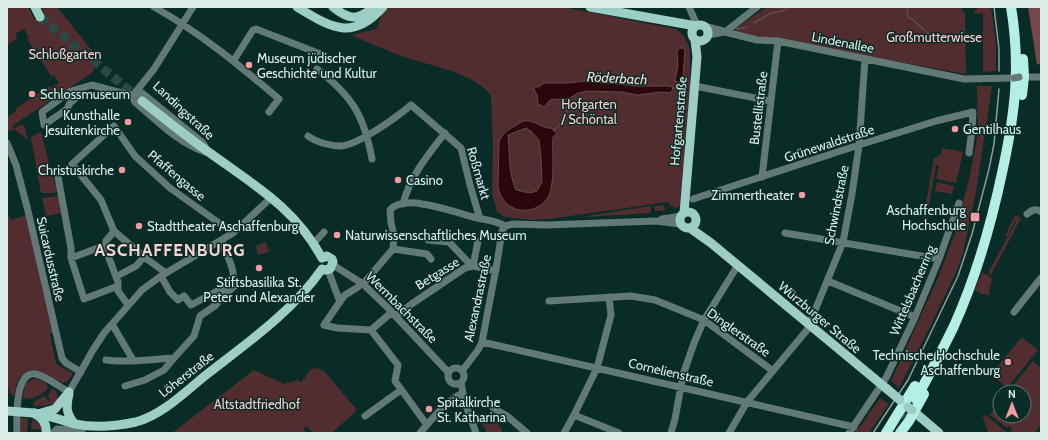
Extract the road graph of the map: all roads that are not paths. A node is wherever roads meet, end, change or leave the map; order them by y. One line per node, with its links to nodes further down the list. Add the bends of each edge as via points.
1 (35, 7): 14 (main road)
2 (154, 7): 15 (street)
3 (192, 7): 15 (street)
4 (297, 7): 7 (main road, via 331,26 342,29 353,28 369,20)
5 (334, 7): 6 (main road, via 351,17 367,13)
6 (374, 7)
7 (383, 7)
8 (590, 7): 16 (main road)
9 (689, 7): 17 (street)
10 (757, 7): 18 (street)
11 (1006, 7): 26 (highway, via 1010,54)
12 (1011, 7): 42 (highway, via 1016,51 1016,88 1014,114)
13 (1017, 7): 26 (highway, via 1021,29)
14 (40, 17)
15 (182, 23): 23 (street); 29 (street)
16 (676, 23): 17 (main road); 19 (main road)
17 (699, 26): 18 (street); 19 (main road, via 692,31); 19 (main road, via 707,30)
18 (725, 32): 19 (street, Lindenallee); 20 (street, Lindenallee, via 757,40)
19 (699, 38): 27 (main road, Hofgartenstraße)
20 (778, 41): 22 (street, Lindenallee); 30 (street, Bustellistraße)
21 (322, 55): 23 (street, via 256,29)
22 (865, 59): 26 (street, Lindenallee, via 964,79); 36 (street, Schwindstraße)
23 (234, 60): 31 (street, via 279,99)
24 (317, 69): 33 (street, via 346,95 357,111)
25 (1041, 77): 26 (street, Lindenallee)
26 (1017, 78): 42 (highway, via 1016,139 1007,182)
27 (694, 86): 30 (street); 48 (main road, Hofgartenstraße)
28 (80, 89): 28 (street, via 71,91 42,112 44,125 67,109 78,96); 29 (street, via 92,86)
29 (140, 95): 41 (main road, Landingstraße, via 210,153)
30 (770, 101): 40 (street, Bustellistraße)
31 (269, 112)
32 (445, 133): 33 (street, Roßmarkt, via 411,105); 45 (street, via 418,169); 49 (street, Roßmarkt, via 461,148)
33 (367, 134): 34 (street, via 340,146); 38 (street)
34 (308, 136)
35 (7, 143): 97 (street, Suicardusstraße, via 16,165 28,211 62,358)
36 (859, 146): 37 (street, Grünewaldstraße, via 972,112); 40 (street, Grünewaldstraße); 59 (street, Schwindstraße)
37 (969, 154)
38 (372, 159)
39 (58, 177): 64 (street)
40 (762, 177): 43 (street, Grünewaldstraße)
41 (272, 197): 54 (street); 60 (main road, via 299,223)
42 (997, 197): 81 (highway, via 980,258)
43 (693, 199)
44 (959, 203): 66 (street, Wittelsbacherring)
45 (403, 204): 49 (street, via 422,204); 62 (street, via 390,210 394,235)
46 (1041, 212): 47 (street, via 1032,210)
47 (1027, 214)
48 (684, 216): 50 (main road, via 686,228); 50 (main road, Würzburger Straße, via 696,216); 51 (street, via 656,221)
49 (480, 219): 51 (street, Roßmarkt)
50 (693, 225): 67 (main road, Würzburger Straße)
51 (505, 226): 70 (street, Alexandrastraße)
52 (114, 231): 54 (street, Pfaffengasse, via 100,200 72,164 114,126 135,156 170,188); 61 (street); 63 (street)
53 (324, 232): 60 (street)
54 (233, 233): 56 (street)
55 (785, 233): 59 (street)
56 (222, 240): 72 (street); 74 (street, via 232,265)
57 (428, 240): 68 (street, Betgasse, via 449,242)
58 (478, 241): 68 (street, Betgasse)
59 (843, 242): 66 (street); 75 (street, Schwindstraße)
60 (314, 243): 69 (main road, via 322,258 319,264)
61 (106, 245): 64 (street); 71 (street, via 107,253)
62 (393, 249): 65 (street, via 427,254); 76 (street)
63 (144, 257): 71 (street, via 136,266); 72 (street)
64 (71, 258): 77 (street, via 84,299)
65 (431, 259)
66 (939, 259): 85 (street, Wittelsbacherring)
67 (738, 265): 86 (street); 88 (main road, Würzburger Straße)
68 (473, 266): 70 (street); 84 (street, Betgasse, via 465,268)
69 (328, 268): 76 (street, Wermbachstraße); 80 (street); 116 (main road, Löherstraße, via 270,325 156,413 126,424)
70 (496, 270): 90 (street, Alexandrastraße)
71 (118, 275): 77 (street)
72 (163, 275): 74 (street, via 170,292 178,300 184,296 191,305); 82 (street, via 142,290)
73 (1041, 278): 83 (street)
74 (233, 280): 91 (street, via 238,283 216,305 200,316 194,336)
75 (828, 281): 85 (street); 88 (street, Schwindstraße)
76 (360, 285): 80 (street, via 345,295); 84 (street, Wermbachstraße)
77 (118, 286): 82 (street, via 118,291)
78 (609, 297): 79 (street, Dinglerstraße); 86 (street, Dinglerstraße, via 631,296 655,300); 94 (street, via 611,315)
79 (549, 301)
80 (340, 302): 89 (street, via 324,325)
81 (963, 303): 106 (highway, via 937,361); 108 (highway, via 949,322); 108 (highway, via 960,323 954,338)
82 (128, 306): 87 (street)
83 (1014, 312)
84 (394, 314): 89 (street, Betgasse); 98 (street, Wermbachstraße)
85 (915, 317): 100 (street, Wittelsbacherring)
86 (704, 320): 96 (street, Dinglerstraße); 102 (street)
87 (112, 324): 93 (street); 97 (street)
88 (810, 326): 96 (street, Schwindstraße); 100 (main road, Würzburger Straße)
89 (370, 330): 103 (street, via 398,365 395,381)
90 (482, 342): 94 (street, Cornelienstraße); 95 (street, Alexandrastraße)
91 (174, 358): 93 (street); 101 (street, via 164,370 145,380)
92 (106, 360): 93 (street)
93 (134, 360)
94 (596, 368): 102 (street, Cornelienstraße); 112 (street)
95 (462, 371): 98 (street, via 454,368); 99 (street, via 464,377)
96 (774, 371): 107 (street, Schwindstraße)
97 (80, 372): 104 (street)
98 (448, 372): 99 (street, via 449,381)
99 (458, 384): 105 (street)
100 (885, 384): 108 (main road, Würzburger Straße, bridge); 118 (street, Wittelsbacherring)
101 (125, 386)
102 (680, 387): 107 (street, Cornelienstraße); 127 (street)
103 (401, 390): 113 (street); 117 (street)
104 (69, 392): 111 (main road, via 55,409); 116 (main road, via 67,412); 121 (street, via 38,375 24,378 20,390)
105 (460, 394): 117 (street); 123 (street)
106 (916, 399)
107 (747, 402): 118 (street, Cornelienstraße); 128 (street, Schwindstraße)
108 (908, 407): 130 (highway); 132 (highway); 133 (main road, Würzburger Straße)
109 (493, 408): 124 (street, via 508,416)
110 (7, 412): 111 (main road, bridge)
111 (36, 413): 115 (main road, Löherstraße); 119 (main road)
112 (574, 415): 125 (street); 126 (street)
113 (365, 416)
114 (902, 419): 131 (highway)
115 (66, 421): 116 (main road, Löherstraße); 119 (main road, via 54,425)
116 (75, 424)
117 (426, 425): 122 (street)
118 (854, 427): 129 (street, Wittelsbacherring)
119 (50, 432): 120 (street, via 57,429)
120 (82, 432)
121 (17, 433)
122 (420, 433)
123 (476, 433)
124 (527, 433)
125 (564, 433)
126 (619, 433)
127 (671, 433)
128 (729, 433)
129 (849, 433)
130 (886, 433)
131 (893, 433)
132 (900, 433)
133 (939, 433)

